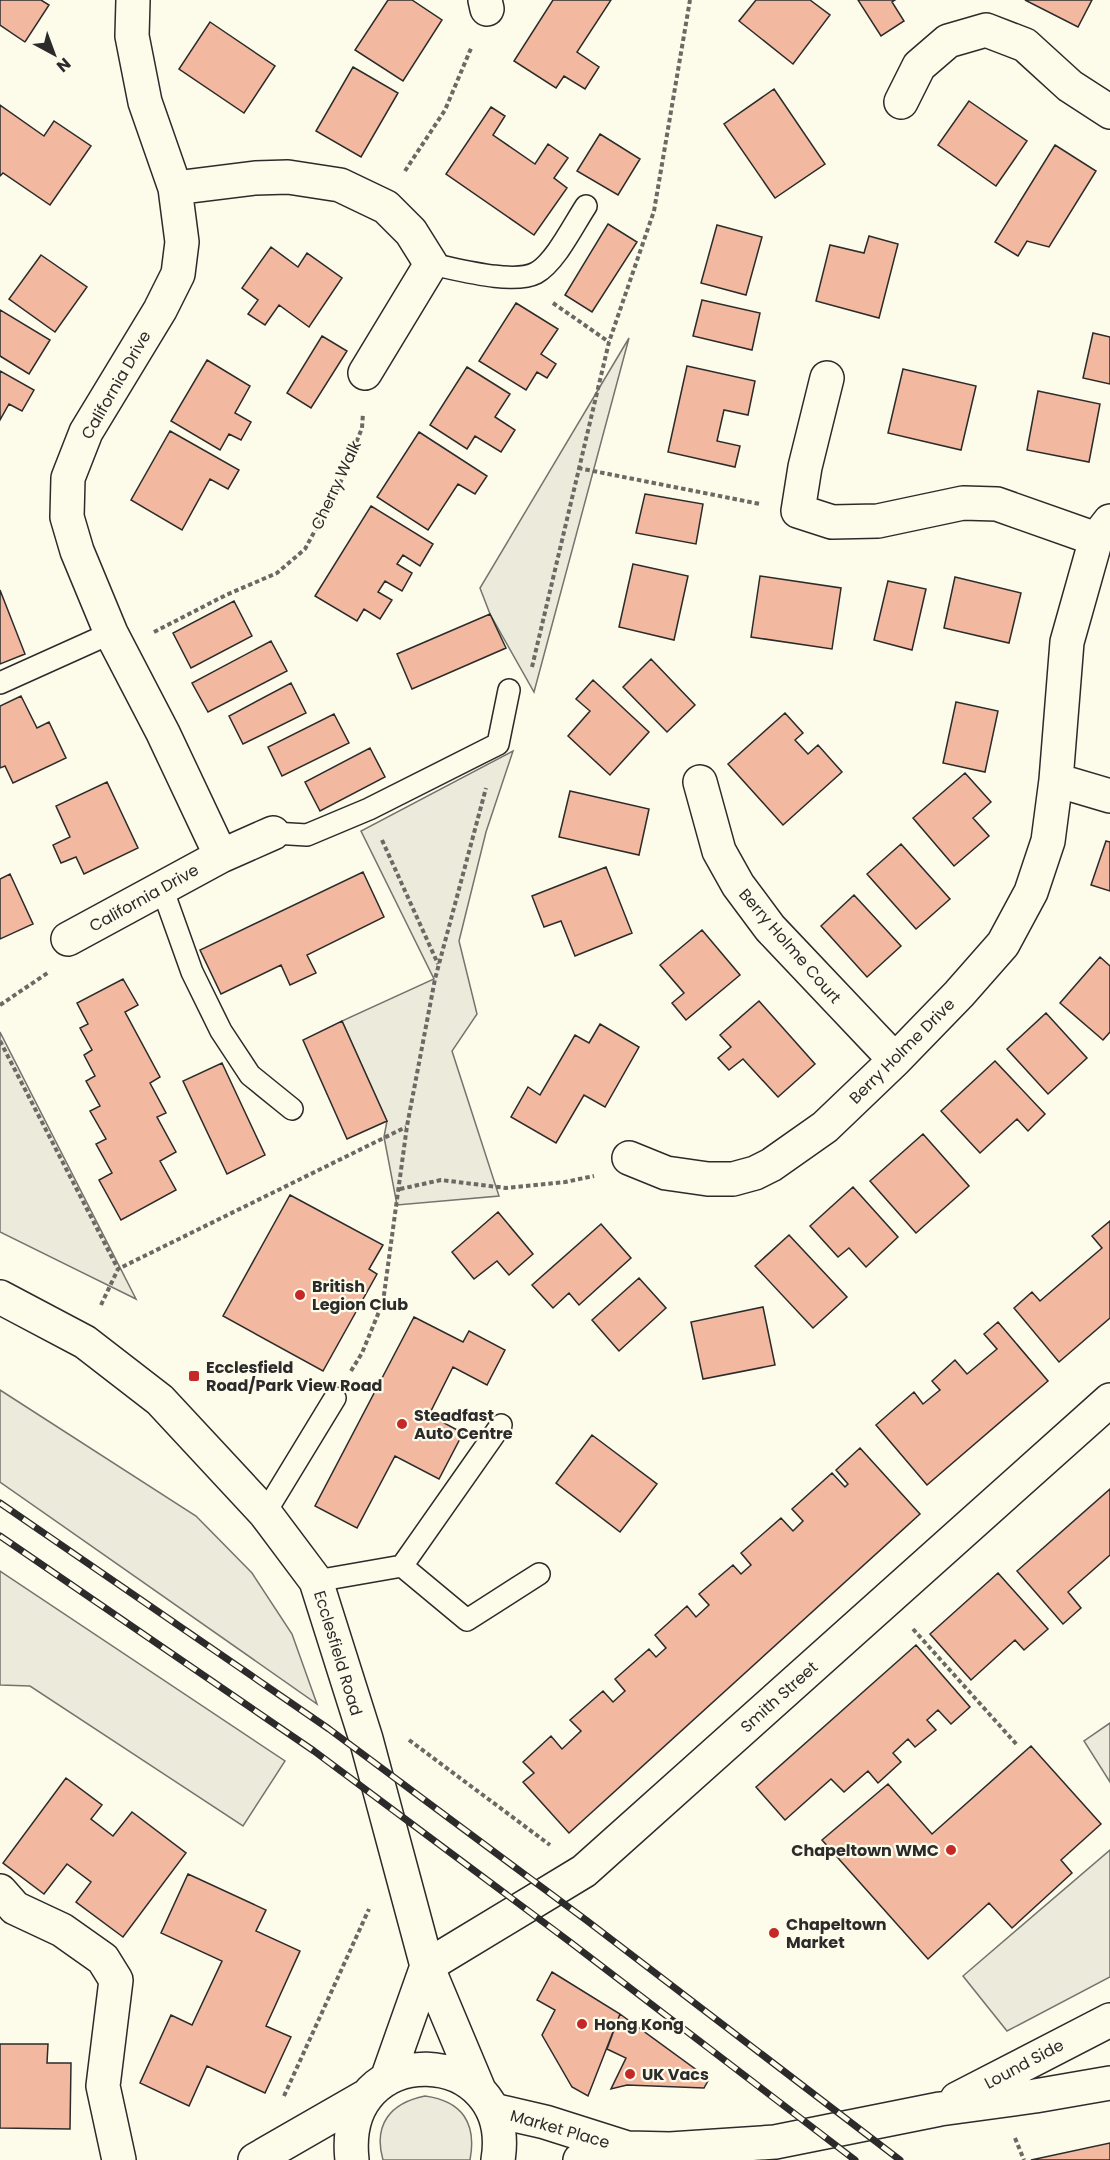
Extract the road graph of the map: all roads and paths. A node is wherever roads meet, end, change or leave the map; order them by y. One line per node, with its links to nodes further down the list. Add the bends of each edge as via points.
1 (133, 0): 6 (street, California Drive, via 132,36 145,102)
2 (690, 0): 11 (path, via 654,211)
3 (486, 5): 8 (path, via 446,110 412,159)
4 (901, 102): 5 (street, via 919,66 948,41 986,30 1025,45 1070,86)
5 (1110, 112)
6 (175, 188): 8 (street, via 288,177 340,185); 17 (street, California Drive, via 182,242 178,274 86,432 68,478 67,517 73,540)
7 (586, 206): 10 (lane, via 554,256 537,272)
8 (386, 207): 9 (street, via 411,232)
9 (431, 264): 10 (lane); 12 (street)
10 (518, 278): 11 (path)
11 (609, 342): 14 (path)
12 (365, 373): 17 (path, Cherry Walk, via 362,428 339,486 305,549 277,573 154,632)
13 (827, 378): 15 (street)
14 (579, 468): 15 (path); 19 (path, via 531,668)
15 (798, 511): 16 (street, via 832,522 878,520 963,503 998,504)
16 (1103, 530): 21 (street, Berry Holme Drive, via 1067,642)
17 (114, 639): 18 (lane); 26 (street, California Drive)
18 (0, 683)
19 (509, 690): 20 (lane)
20 (498, 744): 24 (lane); 29 (path)
21 (1056, 780): 23 (street); 32 (street, Berry Holme Drive, via 1048,841 1031,892 1003,944)
22 (700, 782): 32 (street, Berry Holme Court, via 719,850 738,885 770,928)
23 (1110, 796)
24 (369, 809): 25 (lane, via 307,835); 29 (path)
25 (273, 833): 26 (street, California Drive)
26 (221, 856): 27 (street, California Drive)
27 (162, 888): 28 (street, California Drive); 33 (lane, via 192,972 221,1031 250,1075)
28 (68, 939): 30 (path, via 68,959)
29 (438, 964): 34 (path)
30 (0, 1005)
31 (0, 1041): 37 (path)
32 (895, 1060): 35 (street, Berry Holme Drive, via 825,1127 755,1173 733,1179 708,1179 666,1173)
33 (292, 1109)
34 (407, 1126): 36 (path); 37 (path)
35 (629, 1158): 36 (path, via 622,1170 565,1182 506,1188 441,1180)
36 (400, 1189): 40 (path, via 384,1302 362,1353)
37 (118, 1269): 39 (path)
38 (0, 1297): 39 (street, Ecclesfield Road)
39 (85, 1342): 43 (street, Ecclesfield Road, via 166,1405)
40 (335, 1398): 43 (lane)
41 (1110, 1400): 47 (street, Smith Street)
42 (501, 1425): 44 (lane)
43 (265, 1513): 46 (street, Ecclesfield Road)
44 (402, 1566): 45 (lane, via 467,1620); 46 (lane)
45 (539, 1574)
46 (316, 1581): 48 (street, Ecclesfield Road)
47 (887, 1600): 49 (path); 51 (street, Smith Street)
48 (366, 1739): 50 (street, Ecclesfield Road); 51 (path, via 403,1735)
49 (1018, 1746)
50 (396, 1851): 53 (street, Ecclesfield Road); 58 (path)
51 (584, 1871): 53 (street, Smith Street)
52 (0, 1891): 63 (street, via 15,1908 62,1930 103,1959 116,1980 103,2086)
53 (427, 1966): 56 (street); 57 (street, Ecclesfield Road)
54 (1110, 2020): 59 (street, Lound Side)
55 (1110, 2083): 59 (street, Lound Side)
56 (377, 2087): 57 (street, Market Place, via 410,2070 435,2068 459,2076); 64 (street, Market Place); 65 (street, via 355,2116 350,2140)
57 (486, 2100): 61 (street, Market Place); 66 (street, Ecclesfield Road, via 499,2128)
58 (279, 2107)
59 (939, 2109): 60 (street, Lound Side)
60 (847, 2128): 62 (street, Market Place, via 760,2144)
61 (628, 2148): 62 (street, Market Place); 67 (street, Market Place)
62 (670, 2154)
63 (119, 2160)
64 (255, 2160)
65 (352, 2160)
66 (498, 2160)
67 (580, 2160)

